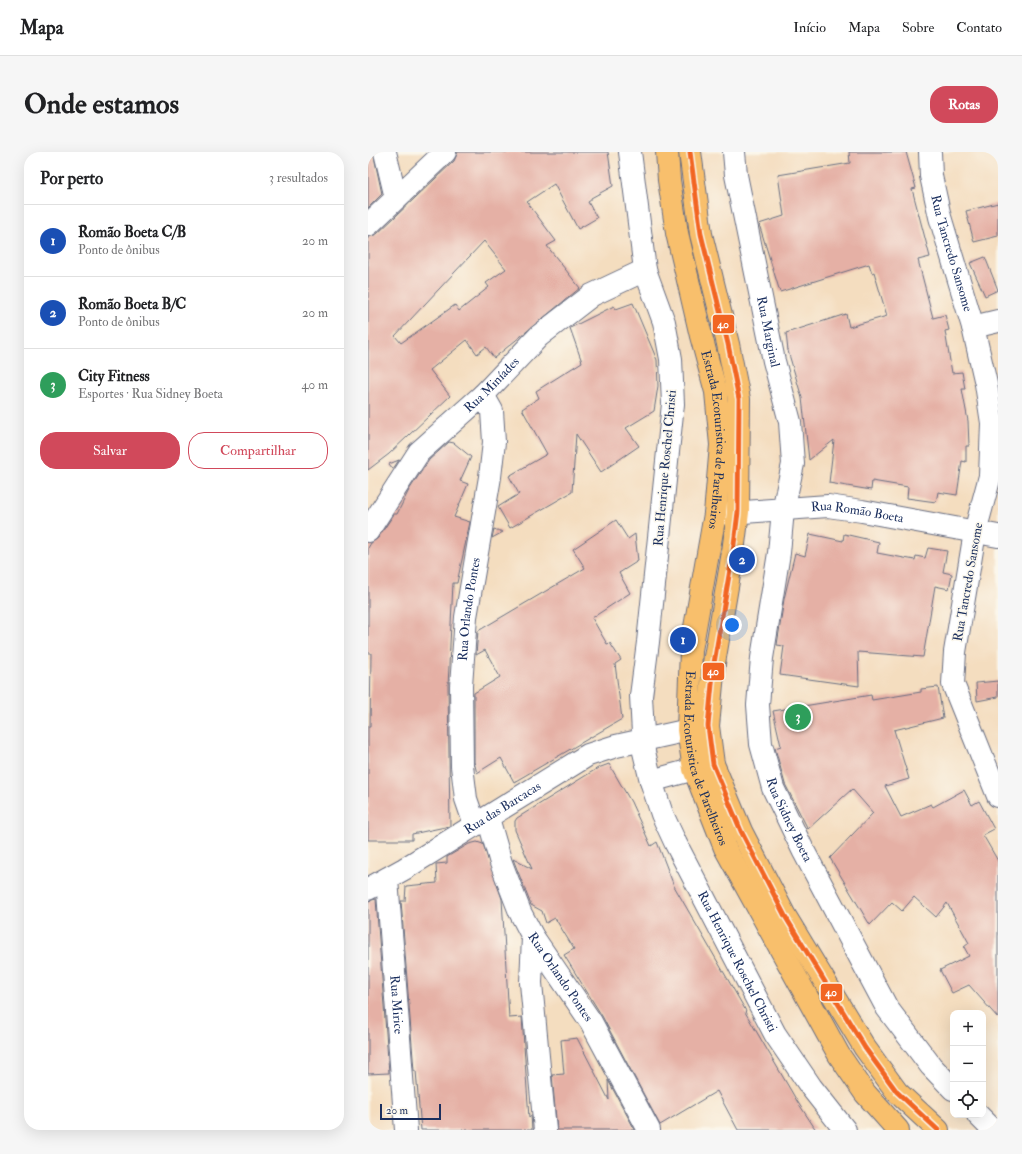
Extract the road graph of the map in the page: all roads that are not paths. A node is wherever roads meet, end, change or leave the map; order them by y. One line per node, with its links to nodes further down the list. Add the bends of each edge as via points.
1 (385, 152): 8 (street)
2 (445, 152): 8 (street)
3 (630, 152): 10 (street, Rua Henrique Roschel Christi)
4 (668, 152): 16 (main road, Estrada Ecoturistica de Parelheiros, via 669,180 677,233 716,392 721,445)
5 (690, 152): 15 (main road, Estrada Ecoturistica de Parelheiros, via 701,234 740,399)
6 (734, 152): 14 (street, Rua Marginal, via 736,176 774,361 790,422 793,464)
7 (930, 152): 12 (street, Rua Tancredo Sansome, via 931,176 940,217)
8 (396, 198): 9 (street)
9 (368, 225)
10 (645, 270): 13 (street, Rua Miníades, via 592,295 539,336); 21 (street, Rua Henrique Roschel Christi, via 664,322 671,359 673,404 641,696)
11 (998, 321): 12 (street)
12 (973, 327): 18 (street, Rua Tancredo Sansome, via 992,423 990,476)
13 (483, 395): 17 (street, Rua Miníades, via 419,452); 25 (street, Rua Orlando Pontes, via 492,411 494,442 466,617 461,694 462,766 466,799)
14 (783, 510): 15 (street, Rua Romão Boeta); 18 (street, Rua Romão Boeta, via 828,506); 29 (street, Rua Sidney Boeta, via 779,553 762,658 758,705 761,744 774,788 803,850 887,1008 931,1066)
15 (738, 512): 16 (street, Rua Romão Boeta); 20 (main road, Estrada Ecoturistica de Parelheiros, via 714,664)
16 (715, 514): 20 (main road, Estrada Ecoturistica de Parelheiros, via 691,650)
17 (368, 531)
18 (975, 532): 19 (street, Rua Romão Boeta); 24 (street, Rua Tancredo Sansome, via 955,652 953,684)
19 (998, 536)
20 (698, 728): 21 (street); 22 (main road, Estrada Ecoturistica de Parelheiros)
21 (643, 741): 23 (street, Rua Henrique Roschel Christi); 25 (street, Rua das Barcacas, via 588,755)
22 (704, 767): 23 (street); 35 (main road, Estrada Ecoturistica de Parelheiros, via 725,848 840,1055 864,1092); 36 (main road, Estrada Ecoturistica de Parelheiros, via 718,779 741,831 785,916 865,1048 897,1092)
23 (651, 781): 34 (street, Rua Henrique Roschel Christi, via 676,844 775,1034 811,1088)
24 (998, 796)
25 (481, 822): 26 (street, Rua das Barcacas); 28 (street, Rua Orlando Pontes)
26 (387, 879): 27 (street, Rua das Barcacas); 31 (street, Rua Mirice)
27 (368, 889)
28 (533, 937): 32 (street, via 531,983); 33 (street, Rua Orlando Pontes, via 591,1022)
29 (950, 1086)
30 (981, 1118): 37 (street)
31 (406, 1130)
32 (545, 1130)
33 (649, 1130)
34 (845, 1130)
35 (898, 1130)
36 (938, 1130)
37 (993, 1130)

